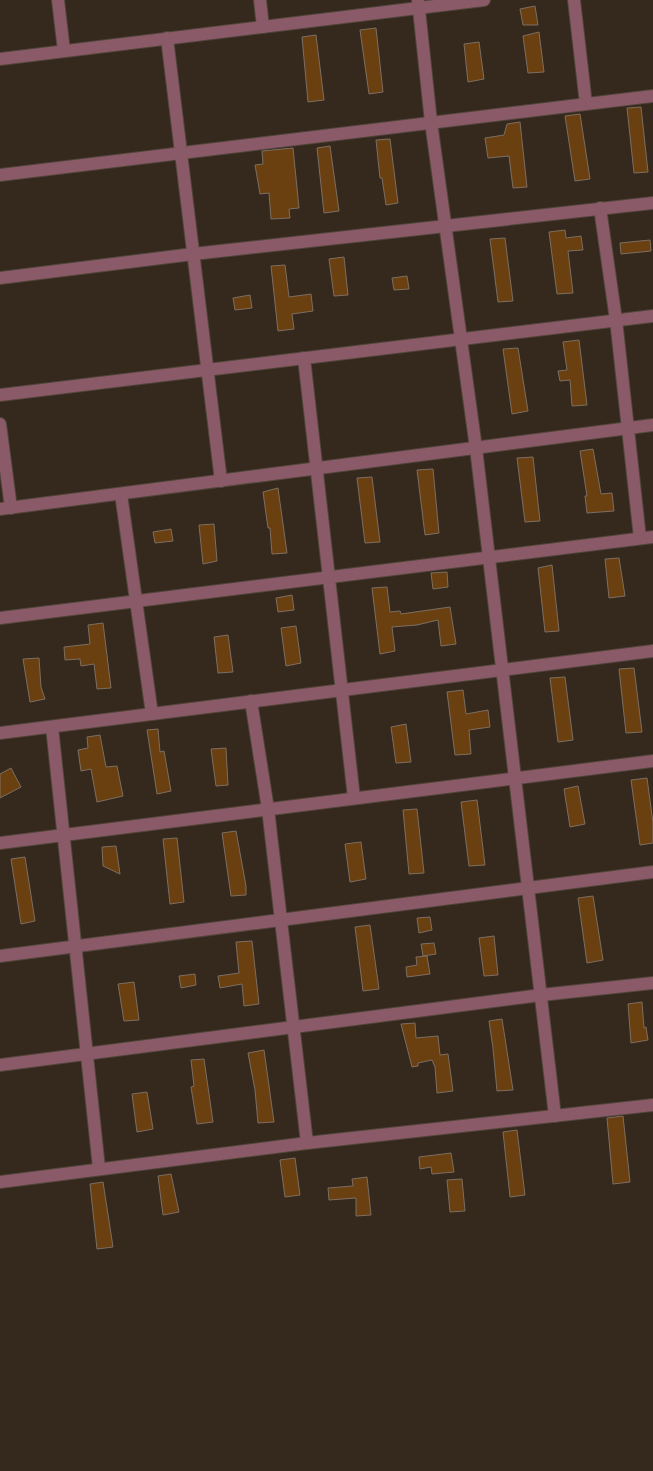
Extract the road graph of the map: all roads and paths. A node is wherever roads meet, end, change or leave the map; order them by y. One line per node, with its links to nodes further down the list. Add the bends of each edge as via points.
1 (58, 0): 8 (street)
2 (260, 0): 6 (street)
3 (484, 0): 5 (street)
4 (574, 0): 11 (street)
5 (418, 4): 6 (street); 12 (street)
6 (263, 27): 7 (street)
7 (167, 38): 8 (street); 13 (street)
8 (64, 51): 9 (street)
9 (0, 59)
10 (653, 96): 11 (street)
11 (586, 104): 12 (street)
12 (431, 122): 13 (street); 17 (street)
13 (181, 153): 14 (street); 18 (street)
14 (0, 175)
15 (653, 202): 16 (street)
16 (600, 208): 17 (street); 21 (street)
17 (446, 226): 18 (street); 22 (street)
18 (193, 254): 19 (street); 24 (street)
19 (0, 278)
20 (653, 316): 21 (street)
21 (616, 320): 22 (street); 28 (street)
22 (462, 339): 23 (street); 29 (street)
23 (304, 358): 24 (street); 30 (street)
24 (207, 370): 25 (street); 31 (street)
25 (0, 395)
26 (0, 424): 33 (street)
27 (653, 425): 28 (street)
28 (628, 428): 29 (street); 34 (street)
29 (476, 448): 30 (street); 35 (street)
30 (316, 469): 31 (street); 36 (street)
31 (221, 481): 32 (street)
32 (121, 494): 33 (street); 37 (street)
33 (5, 508)
34 (647, 538): 35 (street)
35 (489, 557): 36 (street); 40 (street)
36 (329, 577): 37 (street); 41 (street)
37 (136, 601): 38 (street); 43 (street)
38 (0, 618)
39 (653, 651): 40 (street)
40 (502, 668): 41 (street); 47 (street)
41 (342, 690): 42 (street); 48 (street)
42 (251, 701): 43 (street); 49 (street)
43 (152, 714): 44 (street)
44 (52, 727): 45 (street); 50 (street)
45 (0, 733)
46 (653, 761): 47 (street)
47 (514, 778): 48 (street); 53 (street)
48 (354, 798): 49 (street)
49 (268, 809): 50 (street); 54 (street)
50 (63, 835): 51 (street); 55 (street)
51 (0, 843)
52 (653, 872): 53 (street)
53 (530, 887): 54 (street); 58 (street)
54 (281, 919): 55 (street); 59 (street)
55 (75, 946): 56 (street); 60 (street)
56 (0, 956)
57 (653, 984): 58 (street)
58 (542, 995): 59 (street); 63 (street)
59 (293, 1028): 60 (street); 64 (street)
60 (87, 1054): 61 (street); 65 (street)
61 (0, 1065)
62 (653, 1105): 63 (street)
63 (555, 1116): 64 (street)
64 (307, 1143): 65 (street)
65 (99, 1168): 66 (street)
66 (0, 1182)

